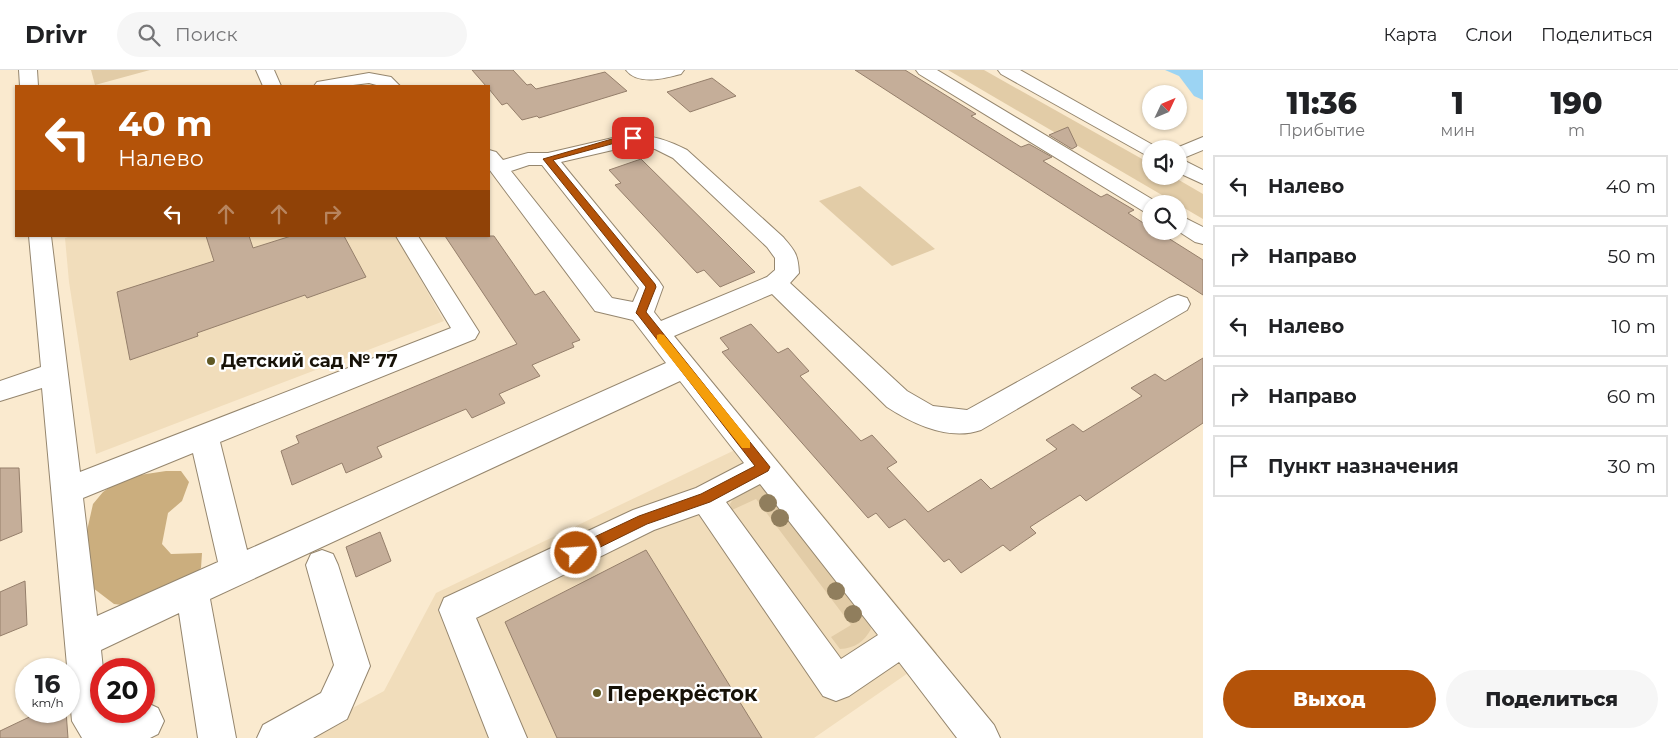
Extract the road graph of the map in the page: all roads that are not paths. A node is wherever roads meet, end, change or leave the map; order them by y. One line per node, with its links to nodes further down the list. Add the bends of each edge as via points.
1 (28, 70): 7 (street)
2 (265, 70): 8 (street)
3 (635, 70): 4 (street, via 651,75)
4 (676, 70)
5 (925, 70): 18 (street)
6 (1007, 70): 12 (street)
7 (30, 85)
8 (272, 85)
9 (328, 85): 10 (street, via 369,76)
10 (390, 85)
11 (1203, 143): 13 (street)
12 (1142, 145)
13 (1187, 150)
14 (548, 159): 15 (street); 23 (street, via 614,140 633,138 666,145 680,154 787,257 787,273); 25 (street, via 651,287)
15 (494, 162): 25 (street, via 604,305)
16 (1187, 169): 17 (street)
17 (1203, 178)
18 (1142, 201)
19 (1187, 227): 22 (street)
20 (40, 237): 28 (street)
21 (408, 237): 30 (street, via 466,332)
22 (1203, 237)
23 (775, 283): 24 (street, via 897,399 919,414 945,422 971,422); 26 (street)
24 (1178, 304)
25 (641, 313): 26 (street)
26 (657, 333): 27 (street)
27 (684, 367): 31 (street); 35 (street)
28 (53, 373): 29 (street); 32 (street)
29 (2, 391)
30 (204, 437): 32 (street); 35 (street)
31 (764, 467): 33 (street); 37 (street)
32 (66, 491): 38 (street)
33 (705, 498): 37 (street, via 836,684); 44 (street, via 644,520 456,610)
34 (322, 565): 43 (street, via 352,666 334,706)
35 (236, 570): 36 (street)
36 (192, 590): 38 (street); 42 (street)
37 (902, 640): 45 (street)
38 (81, 641): 39 (street)
39 (90, 714)
40 (92, 723): 41 (street, via 103,733 123,731)
41 (141, 723)
42 (217, 738)
43 (276, 738)
44 (508, 738)
45 (981, 738)

